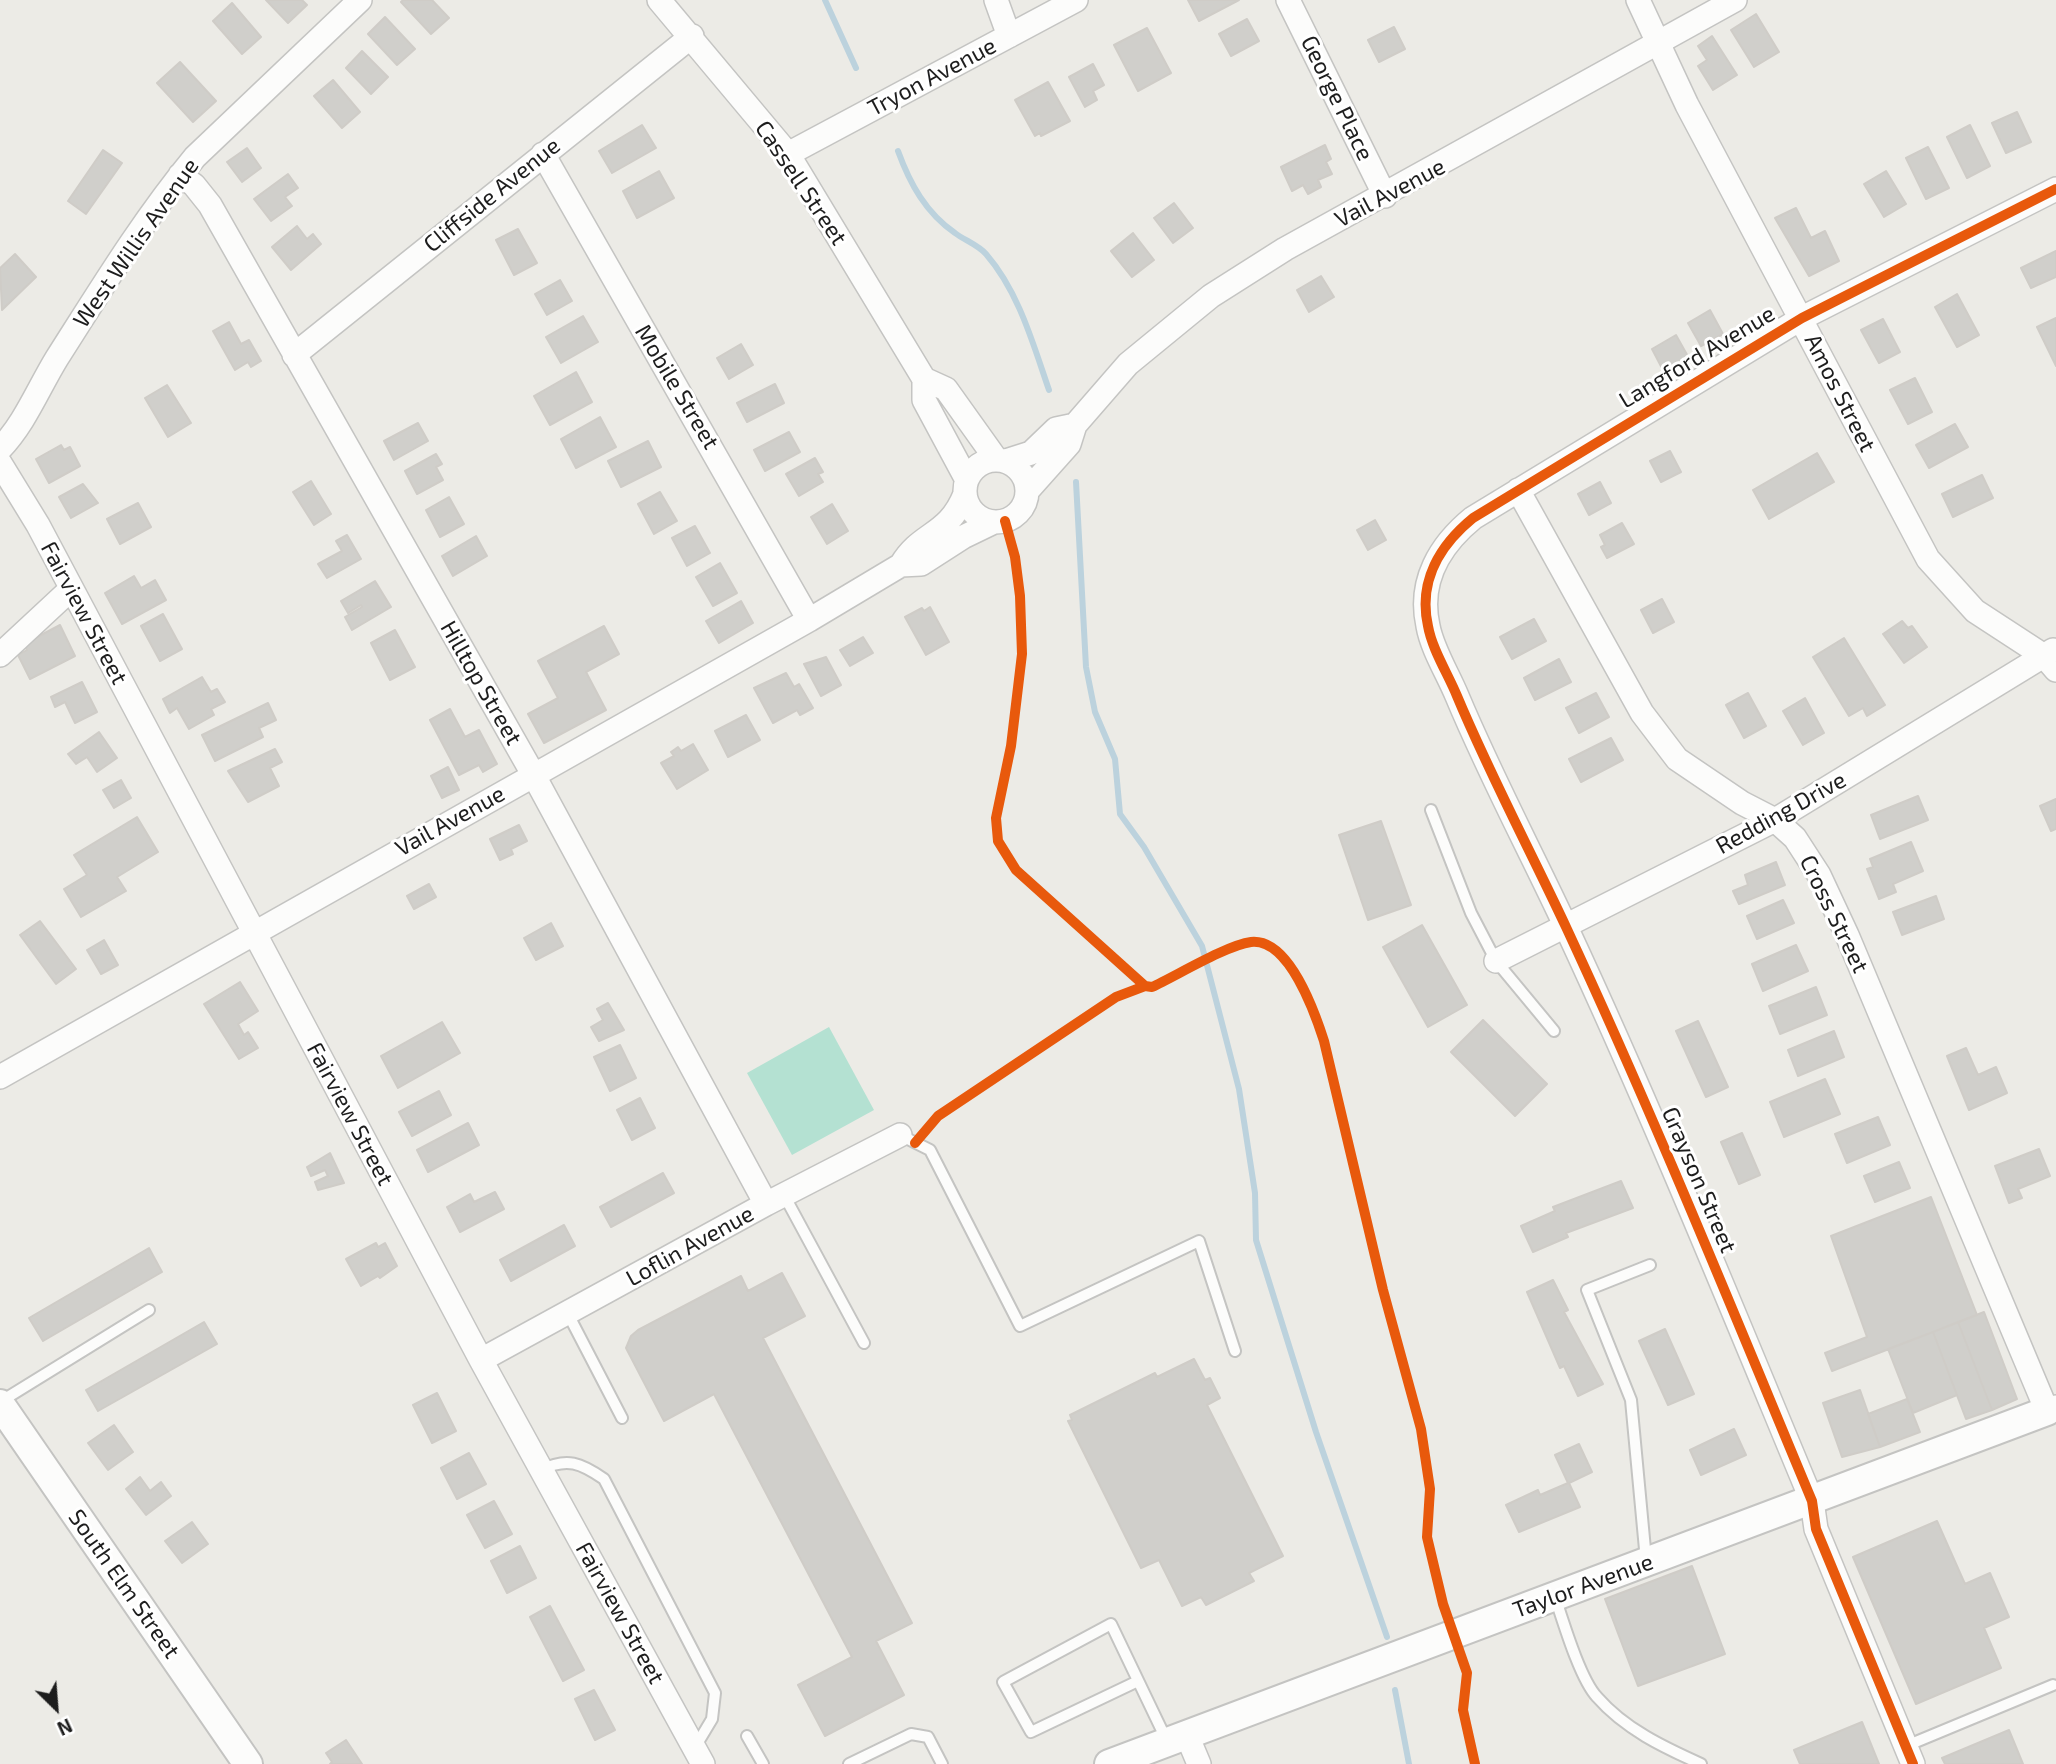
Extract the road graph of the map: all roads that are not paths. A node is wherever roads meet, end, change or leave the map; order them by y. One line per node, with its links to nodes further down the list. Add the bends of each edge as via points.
1 (360, 0): 13 (street, West Willis Avenue)
2 (659, 0): 8 (street, Cassell Street)
3 (996, 0): 9 (street)
4 (1076, 0): 9 (street, Tryon Avenue)
5 (1288, 0): 15 (street, George Place)
6 (1639, 0): 10 (street, Amos Street)
7 (1735, 0): 10 (street, Vail Avenue)
8 (692, 36): 11 (street, Cliffside Avenue); 12 (street, Cassell Street)
9 (1009, 36): 12 (street, Tryon Avenue)
10 (1660, 44): 15 (street, Vail Avenue); 16 (street, Amos Street)
11 (543, 154): 17 (street, Cliffside Avenue); 29 (street, Mobile Street)
12 (788, 154): 18 (street, Cassell Street)
13 (180, 176): 17 (street, Hilltop Street, via 210,205); 20 (street, West Willis Avenue, via 121,257 15,432)
14 (2056, 189): 16 (street, Langford Avenue)
15 (1385, 196): 19 (street, Vail Avenue, via 1285,249 1211,296 1128,364)
16 (1802, 318): 24 (street, Langford Avenue); 32 (street, Amos Street, via 1928,559 1975,611)
17 (294, 355): 33 (street, Hilltop Street)
18 (924, 379): 21 (street, Cassell Street, via 946,388); 23 (street, Cassell Street, via 923,400)
19 (1074, 425): 21 (street, Vail Avenue, via 1056,429 1031,453); 25 (street, Vail Avenue, via 1069,444)
20 (0, 449)
21 (1001, 460): 23 (street, via 978,465); 25 (street, via 1022,472)
22 (0, 463): 28 (street, Fairview Street)
23 (966, 487): 26 (street, via 975,513); 27 (street, Vail Avenue, via 947,525 911,548)
24 (1518, 489): 30 (street, Langford Avenue, via 1450,537 1434,563); 35 (street, Cross Street, via 1642,713 1677,759)
25 (1028, 490): 26 (street, via 1015,516)
26 (994, 522): 27 (street, Vail Avenue, via 921,564)
27 (901, 565): 29 (street, Vail Avenue)
28 (71, 589): 31 (street); 37 (street, Fairview Street)
29 (809, 620): 33 (street, Vail Avenue)
30 (1427, 621): 36 (street, Grayson Street, via 1485,763)
31 (0, 655)
32 (2052, 658): 35 (street, Redding Drive)
33 (533, 775): 37 (street, Vail Avenue); 42 (street, Hilltop Street)
34 (1431, 810): 38 (lane, via 1471,913)
35 (1775, 820): 36 (street, Redding Drive); 50 (street, Cross Street, via 1795,838 1819,875)
36 (1566, 927): 38 (street, Redding Drive); 53 (street, Grayson Street)
37 (253, 932): 40 (street, Vail Avenue); 48 (street, Fairview Street)
38 (1496, 961): 39 (lane)
39 (1553, 1031)
40 (0, 1077)
41 (900, 1135): 42 (street, Loflin Avenue); 47 (lane, via 930,1150 1020,1326 1199,1241)
42 (775, 1199): 45 (street, Loflin Avenue); 46 (lane)
43 (1650, 1265): 54 (lane, via 1587,1290 1631,1400)
44 (149, 1310): 49 (lane)
45 (568, 1314): 48 (street, Loflin Avenue); 51 (lane)
46 (864, 1343)
47 (1235, 1351)
48 (481, 1360): 52 (street, Fairview Street)
49 (0, 1403): 62 (street, South Elm Street)
50 (2051, 1409): 53 (street, Taylor Avenue)
51 (622, 1418)
52 (541, 1470): 61 (street, Fairview Street); 61 (lane, via 559,1461 582,1463 604,1479 715,1693 712,1719)
53 (1812, 1501): 54 (street, Taylor Avenue); 60 (street, Grayson Street, via 1816,1529)
54 (1646, 1563): 55 (street, Taylor Avenue)
55 (1555, 1597): 59 (street, Taylor Avenue); 68 (lane, via 1595,1696 1647,1740)
56 (1138, 1681): 56 (lane, via 1111,1624 1003,1682 1031,1732); 59 (lane)
57 (2053, 1685): 60 (lane)
58 (747, 1736): 63 (lane)
59 (1177, 1737): 66 (street, Taylor Avenue); 67 (street)
60 (1910, 1755)
61 (698, 1756)
62 (248, 1764)
63 (763, 1764)
64 (849, 1764): 65 (lane, via 911,1734 928,1737)
65 (942, 1764)
66 (1109, 1764)
67 (1199, 1764)
68 (1701, 1764)

